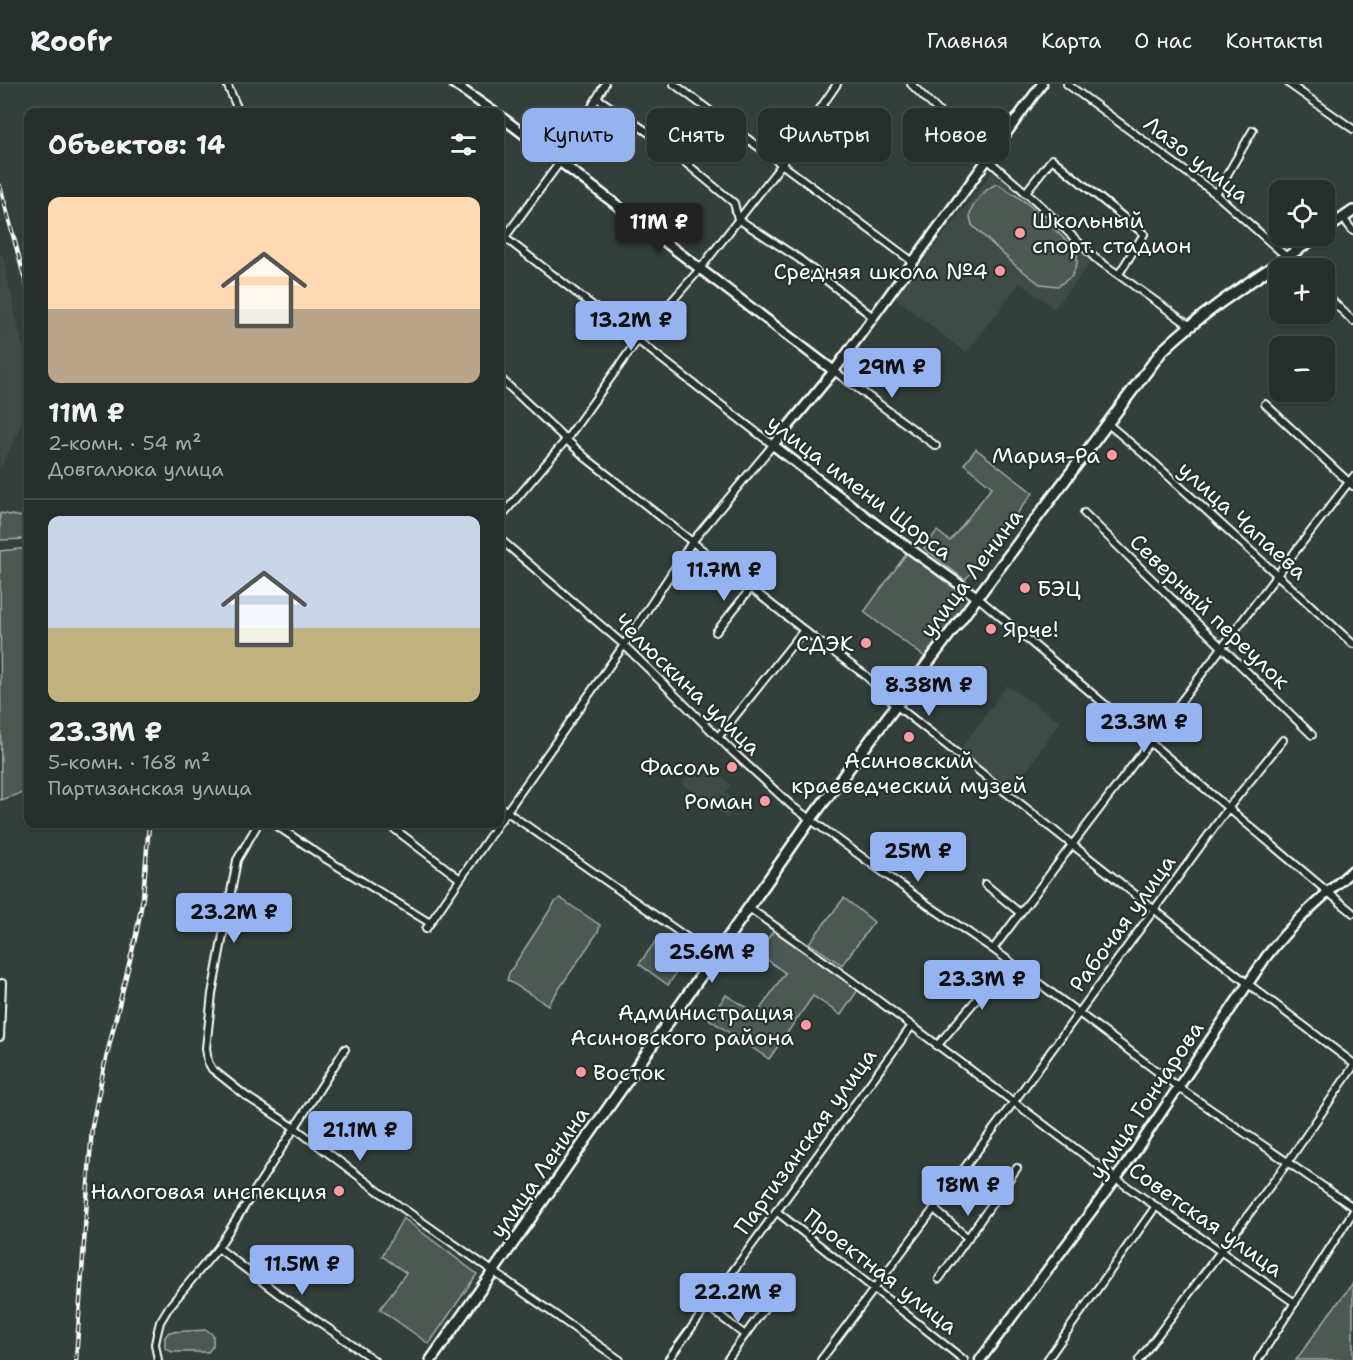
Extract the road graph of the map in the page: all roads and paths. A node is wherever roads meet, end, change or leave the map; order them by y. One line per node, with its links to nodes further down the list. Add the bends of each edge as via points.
1 (227, 84): 11 (street)
2 (454, 84): 12 (street)
3 (605, 84): 10 (street)
4 (674, 84): 23 (street)
5 (837, 84): 23 (street)
6 (911, 84): 14 (street)
7 (1042, 84): 16 (street)
8 (1067, 84): 25 (street, Лазо улица)
9 (1289, 84): 17 (street)
10 (597, 98): 13 (street); 28 (street, via 652,135 734,203)
11 (237, 108)
12 (488, 108)
13 (591, 108)
14 (935, 108)
15 (504, 119): 19 (street)
16 (1009, 129)
17 (1353, 129)
18 (1252, 130): 25 (street)
19 (522, 133)
20 (560, 162): 31 (street); 35 (street)
21 (985, 162): 34 (street)
22 (990, 162): 24 (street)
23 (782, 164): 28 (street); 34 (street)
24 (1025, 194): 36 (street, via 1095,258); 36 (street, via 1052,159 1144,234)
25 (1216, 194): 33 (street, Лазо улица)
26 (1353, 211): 27 (main road)
27 (1343, 218): 29 (main road); 30 (street)
28 (738, 219): 35 (street); 38 (street, via 798,258)
29 (1335, 223)
30 (1353, 231)
31 (504, 237): 41 (street, улица имени Щорса)
32 (1304, 246): 33 (main road, улица Ленина)
33 (1288, 257): 40 (main road, улица Ленина)
34 (913, 262): 38 (street)
35 (700, 269): 41 (street); 42 (street)
36 (1119, 274): 40 (street)
37 (1335, 304): 39 (street)
38 (873, 316): 42 (street)
39 (1353, 321)
40 (1189, 325): 45 (main road, улица Ленина, via 1162,351)
41 (637, 341): 46 (street); 47 (street, улица имени Щорса)
42 (834, 371): 47 (street); 48 (street)
43 (504, 382): 46 (street)
44 (1264, 404): 49 (street)
45 (1108, 424): 54 (street, улица Чапаева); 56 (main road, улица Ленина)
46 (566, 440): 50 (street); 53 (street)
47 (773, 445): 53 (street); 56 (street, улица имени Щорса)
48 (936, 446)
49 (1352, 482): 54 (street)
50 (504, 513)
51 (1084, 513): 61 (street, Северный переулок)
52 (504, 541): 60 (street, Челюскина улица)
53 (692, 542): 55 (street); 60 (street)
54 (1277, 574): 59 (street, улица Чапаева); 61 (street)
55 (751, 588): 57 (street); 58 (street)
56 (977, 597): 62 (main road, улица Ленина); 66 (street, улица имени Щорса)
57 (804, 630): 62 (street, via 864,674); 64 (street)
58 (716, 632)
59 (1352, 640)
60 (624, 645): 64 (street, Челюскина улица); 68 (street)
61 (1221, 648): 63 (street, Северный переулок); 66 (street)
62 (897, 706): 70 (main road, улица Ленина); 75 (street)
63 (1312, 735)
64 (719, 736): 70 (street, Челюскина улица)
65 (1283, 740): 67 (street, Рабочая улица)
66 (1150, 743): 67 (street, улица имени Щорса); 75 (street)
67 (1228, 807): 79 (street, улица имени Щорса); 81 (street, Рабочая улица)
68 (504, 809)
69 (504, 811): 85 (street)
70 (811, 819): 80 (main road, улица Ленина); 84 (street, Челюскина улица)
71 (256, 828): 97 (street, via 237,860 212,994 208,1062 219,1076)
72 (280, 828): 77 (street, via 428,926)
73 (393, 828): 77 (street)
74 (495, 828): 77 (street)
75 (1072, 844): 81 (street); 82 (street)
76 (1353, 870): 79 (street, улица Гончарова)
77 (460, 879)
78 (985, 884): 82 (street)
79 (1328, 892): 83 (street, улица имени Щорса); 88 (street, улица Гончарова, via 1280,938)
80 (749, 908): 85 (main road, улица Ленина); 90 (street, Советская улица)
81 (1155, 910): 88 (street); 89 (street, Рабочая улица)
82 (1020, 913): 84 (street)
83 (1353, 913)
84 (993, 949): 86 (street, Челюскина улица)
85 (715, 957): 111 (main road, улица Ленина)
86 (1009, 961): 89 (street, Челюскина улица); 92 (street)
87 (2, 982): 91 (street)
88 (1247, 983): 94 (street); 95 (street, улица Гончарова)
89 (1079, 1013): 95 (street, Челюскина улица); 96 (street, Рабочая улица)
90 (911, 1027): 92 (street, Советская улица); 106 (street, Партизанская улица)
91 (0, 1037)
92 (937, 1046): 96 (street, Советская улица)
93 (345, 1049): 97 (street)
94 (1353, 1065): 98 (street)
95 (1178, 1086): 98 (street, Челюскина улица); 101 (street, улица Гончарова)
96 (1013, 1103): 100 (street, Рабочая улица); 101 (street, Советская улица)
97 (295, 1128): 109 (street); 111 (street)
98 (1288, 1162): 104 (street, Челюскина улица); 110 (street)
99 (1017, 1168): 102 (street)
100 (959, 1175): 102 (street); 105 (street, Рабочая улица)
101 (1115, 1178): 103 (street, Советская улица); 126 (street, улица Гончарова)
102 (994, 1201): 108 (street)
103 (1156, 1206): 110 (street, Советская улица); 127 (street)
104 (1353, 1208)
105 (934, 1209): 108 (street); 113 (street, Рабочая улица)
106 (776, 1211): 113 (street, Проектная улица); 116 (street, Партизанская улица)
107 (1353, 1212): 115 (street)
108 (968, 1238): 112 (street)
109 (218, 1248): 118 (street, via 160,1322 155,1344); 119 (street)
110 (1221, 1251): 115 (street, Советская улица); 128 (street)
111 (494, 1271): 120 (main road, улица Ленина); 121 (street)
112 (939, 1279)
113 (874, 1287): 124 (street, Рабочая улица); 125 (street, Проектная улица)
114 (769, 1302): 117 (street)
115 (1295, 1303): 129 (street)
116 (707, 1306): 117 (street); 122 (street, Партизанская улица)
117 (745, 1335): 123 (street)
118 (158, 1360)
119 (374, 1360)
120 (431, 1360)
121 (620, 1360)
122 (668, 1360)
123 (727, 1360)
124 (821, 1360)
125 (964, 1360)
126 (980, 1360)
127 (1047, 1360)
128 (1139, 1360)
129 (1258, 1360)

